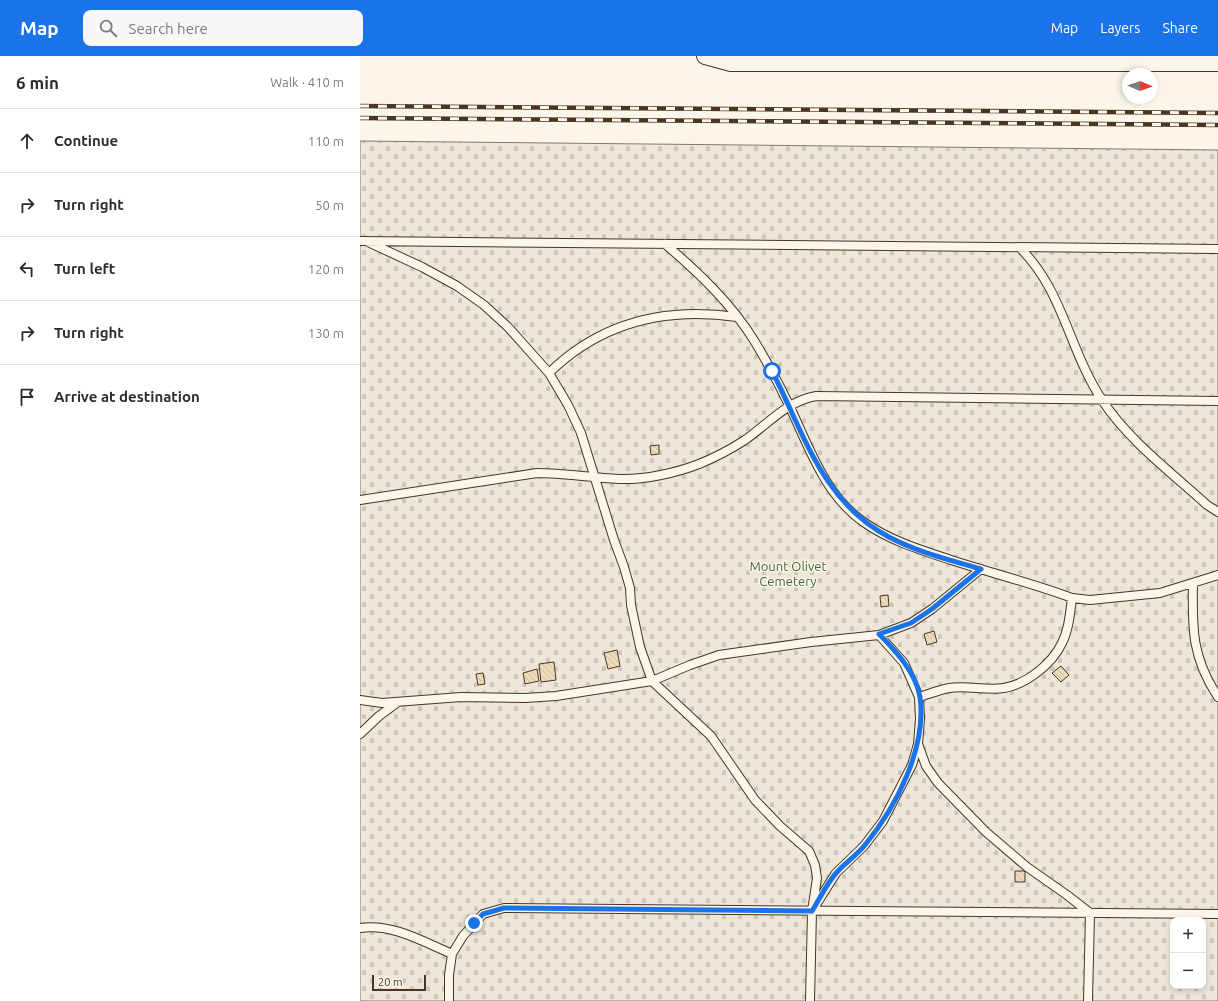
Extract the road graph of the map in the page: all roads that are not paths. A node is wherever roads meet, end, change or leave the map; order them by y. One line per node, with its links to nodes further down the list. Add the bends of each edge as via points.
1 (706, 56): 2 (street, via 731,63)
2 (1218, 63)
3 (363, 241): 4 (lane); 8 (lane, via 422,267 484,305 508,327)
4 (665, 244): 5 (lane); 7 (lane, via 711,286)
5 (1020, 248): 6 (lane); 9 (lane, via 1034,262 1050,287 1078,356)
6 (1218, 249)
7 (737, 317): 8 (lane, via 709,313 675,315 609,330 563,359); 11 (lane, via 754,340)
8 (549, 373): 12 (lane, via 581,433)
9 (1102, 400): 10 (lane); 11 (lane, via 816,396 798,400); 14 (lane, via 1132,436 1207,505)
10 (1218, 401)
11 (790, 406): 12 (lane, via 744,440 699,464 637,478); 15 (lane, via 812,457 846,505 864,522 889,538)
12 (595, 476): 13 (lane, via 537,473); 20 (lane, via 624,567 640,647)
13 (360, 500)
14 (1218, 512)
15 (981, 569): 18 (lane); 19 (lane, via 911,623)
16 (1218, 575): 17 (lane)
17 (1193, 583): 18 (lane, via 1160,593 1090,600); 22 (lane, via 1192,617 1199,663)
18 (1072, 598): 21 (lane, via 1062,643 1050,660 1034,675 1018,684 1003,688 949,688)
19 (879, 634): 20 (lane, via 719,655); 21 (lane, via 904,663)
20 (652, 681): 24 (lane, via 556,696 462,697); 27 (lane, via 711,736 755,800 809,851 817,878)
21 (920, 697): 26 (lane)
22 (1218, 697)
23 (360, 700): 24 (lane)
24 (399, 702): 25 (lane)
25 (360, 734)
26 (918, 744): 27 (lane, via 912,765 883,821 864,846 836,873); 28 (lane, via 926,766 938,783 986,832)
27 (812, 911): 28 (lane); 31 (lane, via 504,908 483,914 463,936); 33 (lane)
28 (1090, 913): 29 (lane); 34 (lane)
29 (1218, 914)
30 (360, 928): 31 (lane, via 381,928 398,932)
31 (452, 954): 32 (lane)
32 (448, 1001)
33 (810, 1001)
34 (1088, 1001)

